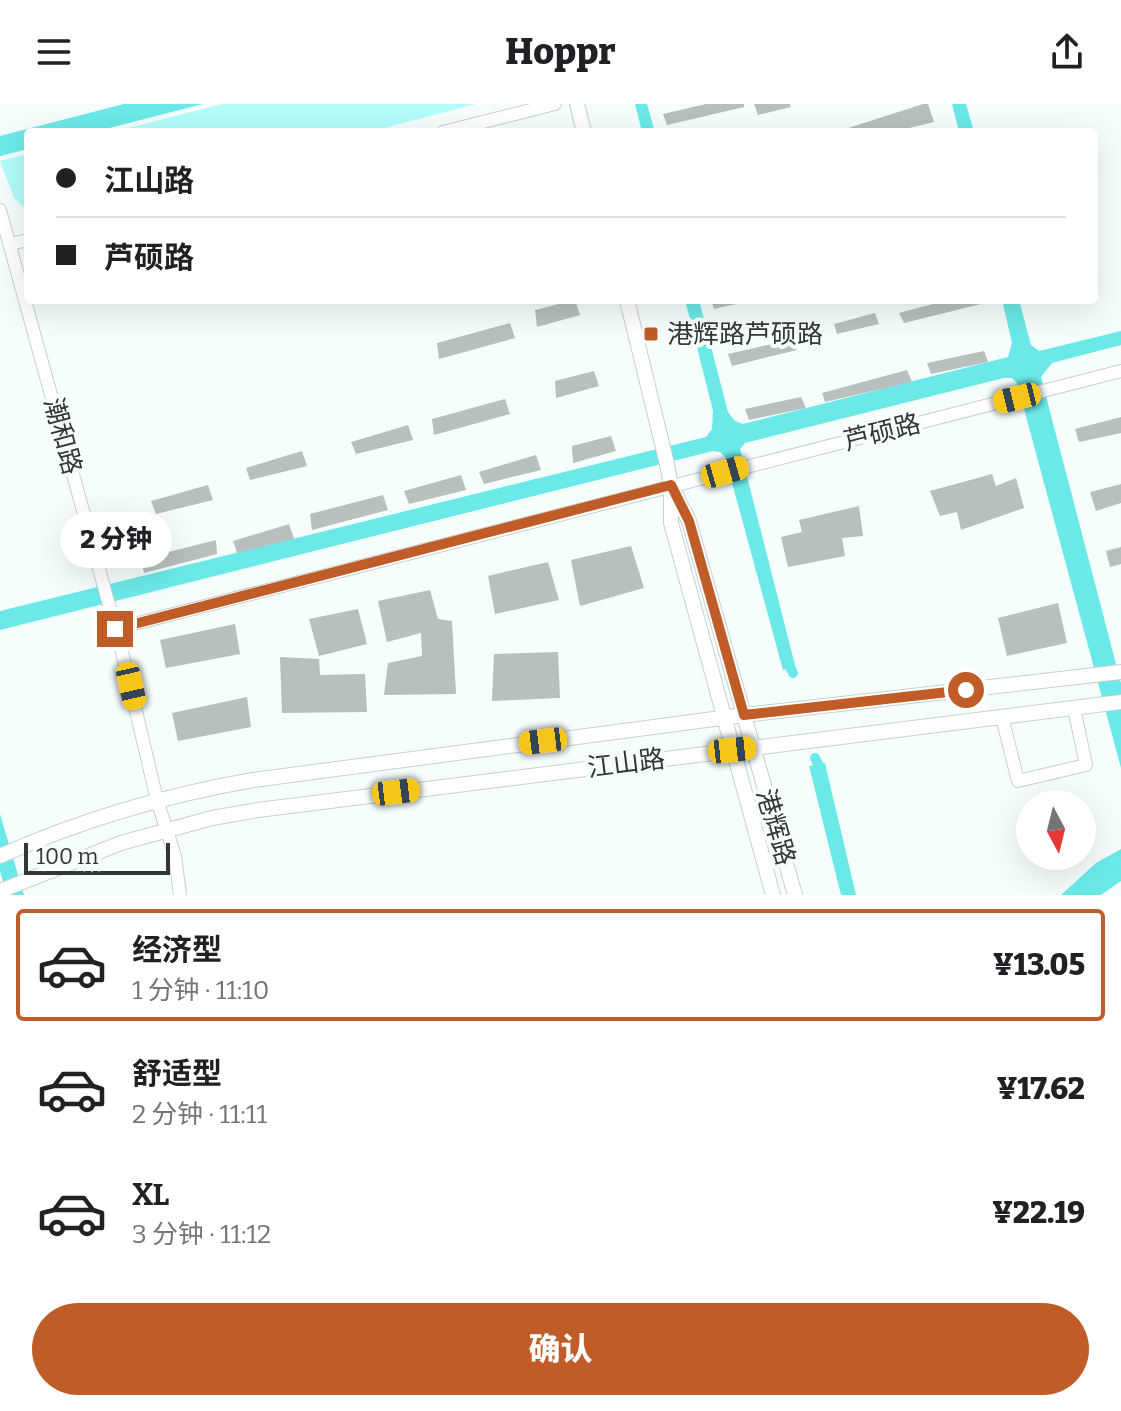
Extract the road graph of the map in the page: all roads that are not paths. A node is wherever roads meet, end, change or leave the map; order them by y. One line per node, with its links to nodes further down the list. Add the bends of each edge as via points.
1 (555, 104): 3 (street)
2 (577, 104): 4 (main road)
3 (459, 128)
4 (583, 128)
5 (0, 210): 7 (street, 潮和路)
6 (24, 241): 7 (street)
7 (11, 244): 8 (street, 潮和路)
8 (24, 296)
9 (26, 304): 13 (street, 潮和路)
10 (628, 304): 12 (main road, 港辉路)
11 (1121, 371): 12 (street, 芦硕路)
12 (671, 485): 13 (street); 17 (main road, 港辉路, via 689,521); 18 (main road, 港辉路, via 671,523)
13 (115, 629): 22 (street, 潮和路)
14 (1121, 672): 17 (main road, 江山路)
15 (1121, 702): 16 (main road, 江山路)
16 (1074, 708): 19 (main road, 江山路); 19 (street, via 1086,765 1018,781)
17 (744, 715): 18 (main road, 江山路); 20 (main road, 港辉路)
18 (726, 717): 21 (main road, 港辉路); 22 (main road, 江山路, via 301,773)
19 (1002, 717): 20 (main road, 江山路)
20 (754, 748): 21 (main road, 江山路); 28 (main road, 港辉路)
21 (732, 750): 23 (main road, 江山路, via 305,803); 27 (main road, 港辉路)
22 (157, 800): 23 (street, 潮和路); 24 (main road, 江山路)
23 (165, 830): 25 (main road, 江山路); 26 (street, 潮和路)
24 (0, 856)
25 (0, 890)
26 (180, 895)
27 (773, 895)
28 (795, 895)

